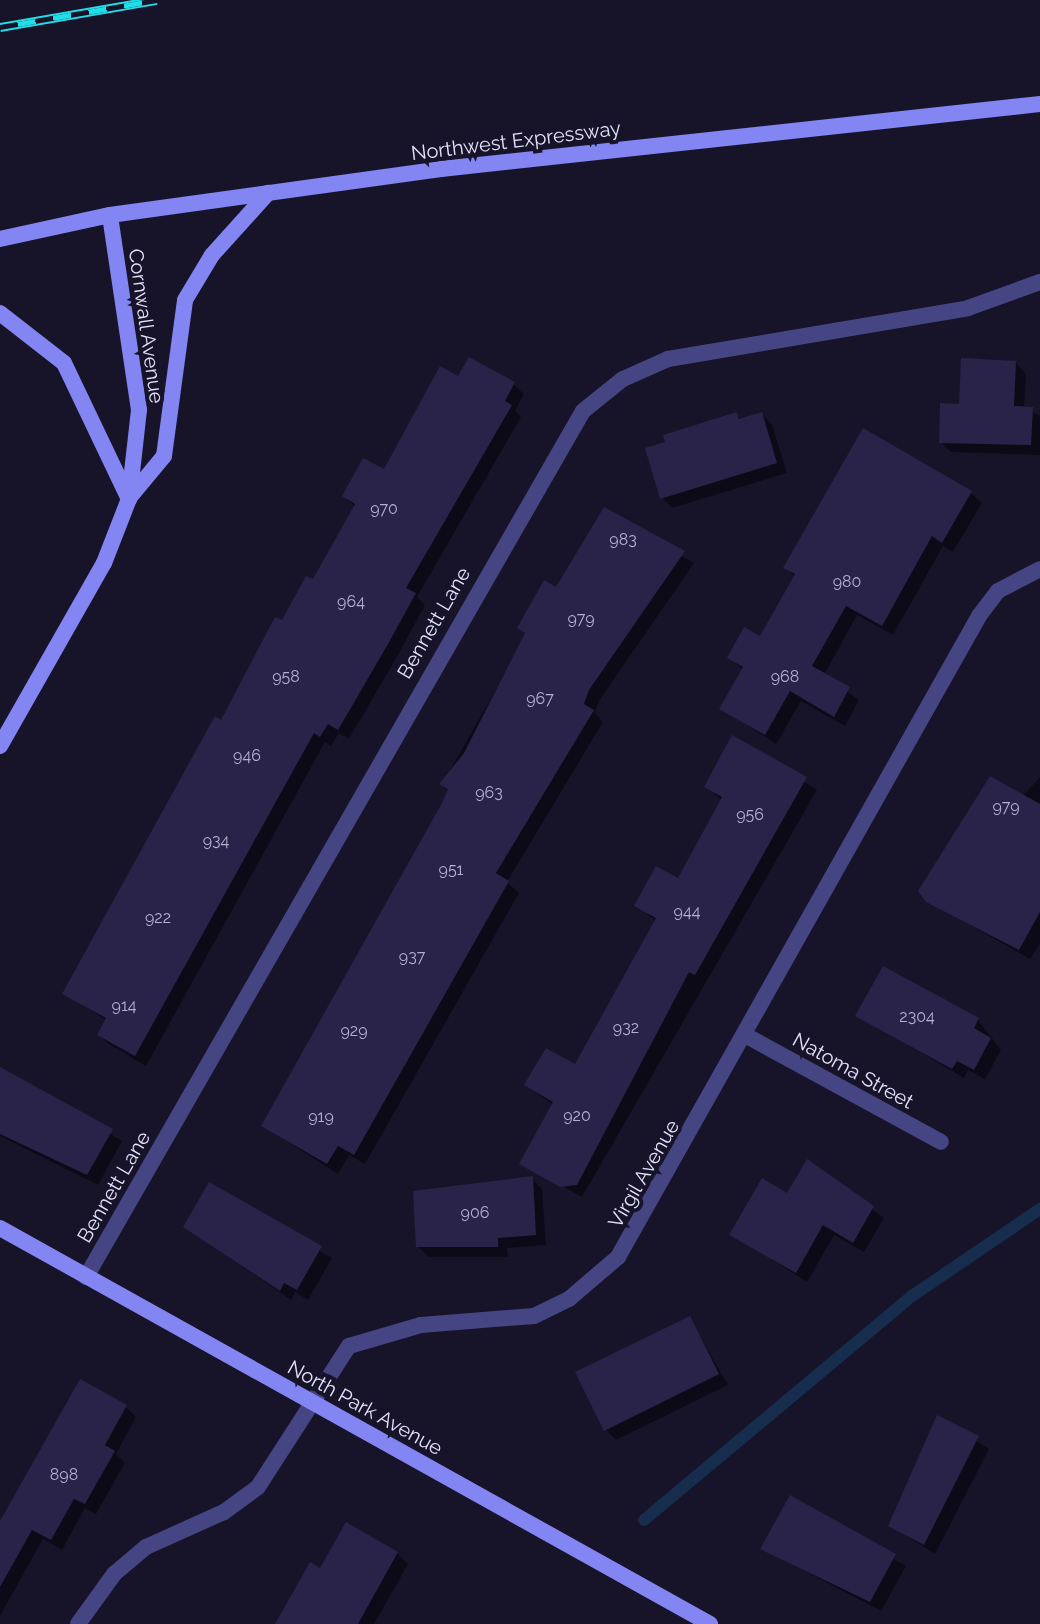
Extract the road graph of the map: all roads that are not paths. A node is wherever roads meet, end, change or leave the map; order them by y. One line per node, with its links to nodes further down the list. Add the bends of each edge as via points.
1 (1040, 104): 2 (street, Northwest Expressway)
2 (268, 193): 3 (street, Northwest Expressway); 7 (street, via 212,255 185,300 164,456)
3 (110, 215): 4 (street, Northwest Expressway); 7 (street, Cornwall Avenue, via 139,410)
4 (0, 239)
5 (1040, 282): 13 (street, Bennett Lane, via 968,308 668,359 623,379 583,411)
6 (0, 313): 7 (street, via 64,363)
7 (129, 499): 9 (street, Cornwall Avenue, via 104,563)
8 (1040, 569): 10 (street, Virgil Avenue, via 998,591 979,616)
9 (0, 746)
10 (745, 1035): 11 (street, Natoma Street); 14 (street, Virgil Avenue, via 636,1232 595,1280 534,1316 365,1337 334,1362)
11 (941, 1142)
12 (0, 1228): 13 (street, North Park Avenue)
13 (86, 1277): 14 (street, North Park Avenue)
14 (312, 1402): 15 (street, Virgil Avenue, via 258,1487 224,1512 146,1547 114,1574); 16 (street, North Park Avenue)
15 (78, 1624)
16 (710, 1624)

